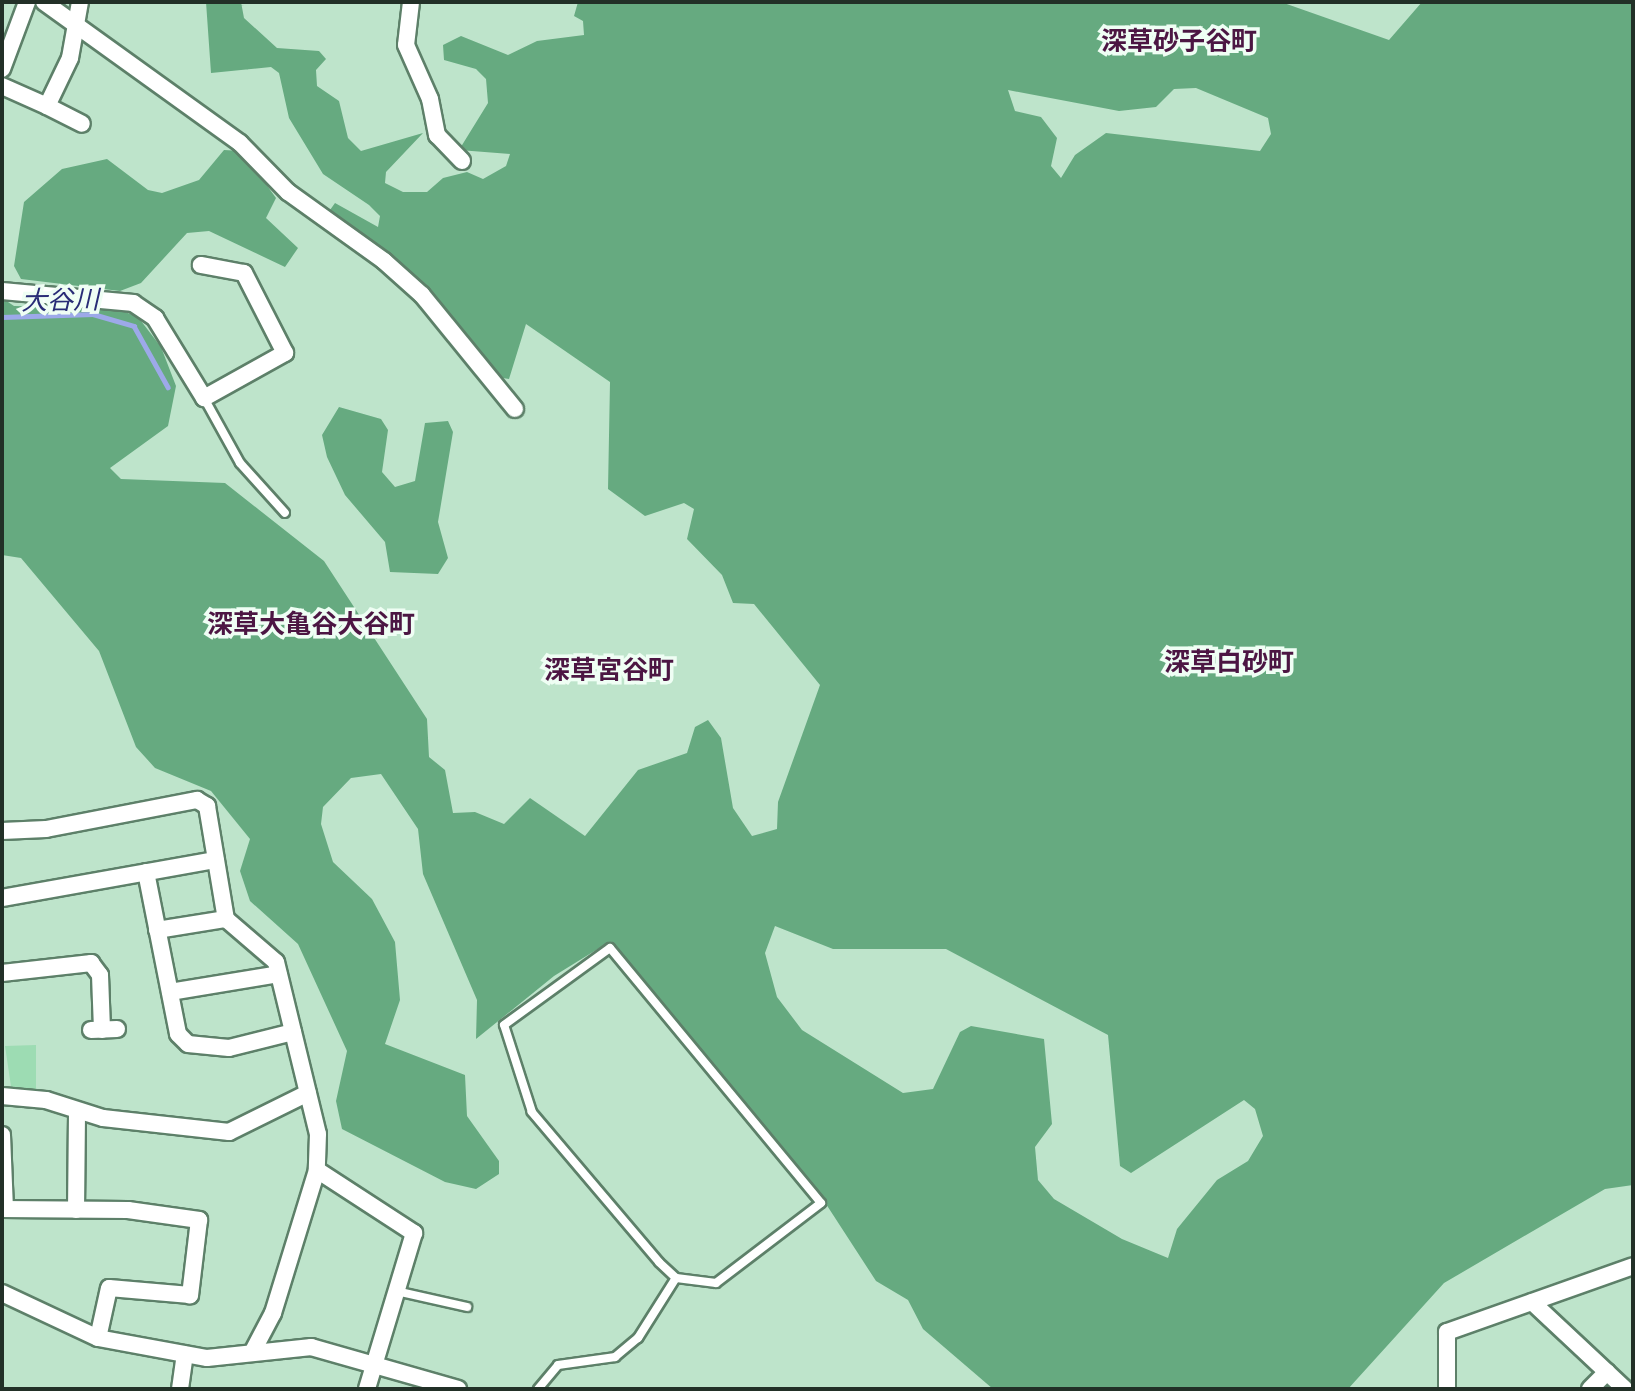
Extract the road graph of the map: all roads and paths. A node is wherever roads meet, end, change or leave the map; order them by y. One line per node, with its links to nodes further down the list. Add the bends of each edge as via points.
1 (27, 2): 6 (street)
2 (44, 2): 5 (street)
3 (80, 2): 5 (street)
4 (411, 2): 10 (street, via 406,45 430,99 438,135)
5 (78, 27): 8 (street); 14 (street, via 240,143 298,200 384,261 422,295)
6 (2, 69)
7 (2, 86): 8 (street)
8 (47, 106): 9 (street)
9 (82, 124)
10 (462, 161)
11 (201, 265): 13 (street, via 244,273 285,353)
12 (2, 290): 13 (street, via 133,303 155,318)
13 (204, 398): 15 (lane, via 240,463)
14 (515, 409)
15 (285, 513)
16 (2, 831): 17 (street, via 46,829 197,800 207,806)
17 (216, 860): 18 (street); 20 (street)
18 (146, 872): 19 (street); 21 (street)
19 (2, 898)
20 (226, 919): 21 (street); 23 (street, via 276,962)
21 (158, 930): 24 (street)
22 (2, 973): 25 (street, via 91,962 100,975)
23 (279, 974): 24 (street); 26 (street)
24 (170, 992): 26 (street, via 178,1034 188,1044 229,1048)
25 (103, 1030)
26 (293, 1032): 27 (street)
27 (308, 1093): 29 (street, via 229,1132); 31 (street, via 318,1134)
28 (2, 1096): 29 (street, via 46,1100)
29 (78, 1113): 33 (street)
30 (2, 1135): 32 (street)
31 (317, 1170): 37 (street, via 414,1233); 42 (street, via 273,1312)
32 (3, 1209): 33 (street)
33 (76, 1210): 41 (street, via 199,1220 190,1295 109,1288)
34 (1626, 1268): 36 (street); 39 (street)
35 (676, 1278): 35 (lane, via 533,1112 504,1025 610,948 821,1203 716,1283); 49 (lane, via 638,1338 615,1357 558,1365)
36 (1633, 1284)
37 (396, 1291): 40 (lane); 44 (street)
38 (2, 1293): 41 (street)
39 (1532, 1302): 45 (street); 50 (street, via 1447,1332)
40 (467, 1307)
41 (98, 1338): 43 (street)
42 (253, 1353): 43 (street); 44 (street, via 311,1347)
43 (185, 1354): 46 (street)
44 (374, 1365): 47 (street); 48 (street)
45 (1607, 1372): 51 (street); 52 (street)
46 (180, 1389)
47 (367, 1389)
48 (458, 1389)
49 (538, 1389)
50 (1447, 1389)
51 (1590, 1389)
52 (1625, 1389)

